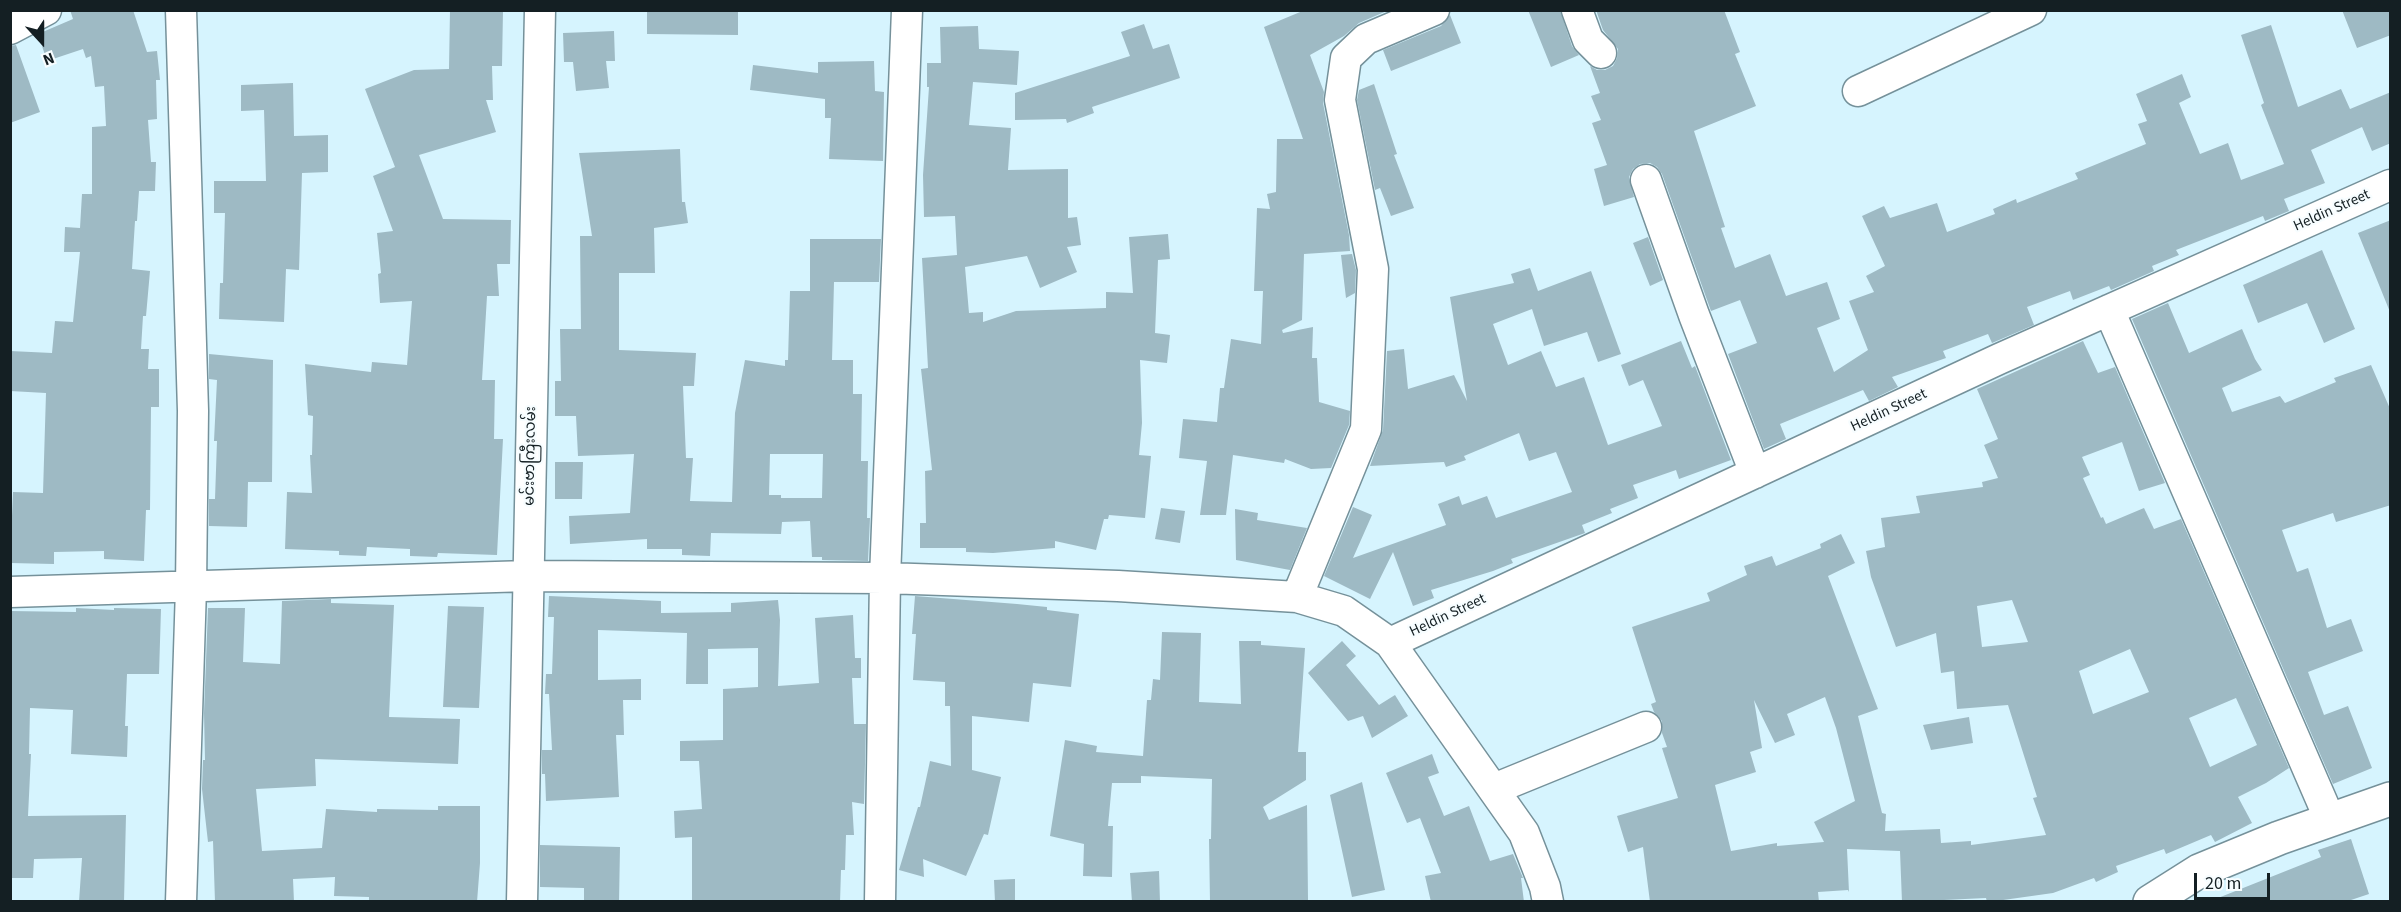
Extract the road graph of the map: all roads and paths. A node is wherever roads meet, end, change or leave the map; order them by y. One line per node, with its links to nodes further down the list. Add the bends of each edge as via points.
1 (46, 10): 8 (street)
2 (181, 10): 17 (street, via 193,411)
3 (540, 10): 15 (street, မင်းဗာကြီးလမ်း)
4 (907, 10): 16 (street)
5 (1434, 10): 19 (street, via 1366,39 1346,58 1340,100 1373,269 1366,429)
6 (1577, 10): 9 (street, via 1588,40)
7 (2031, 10): 10 (street)
8 (10, 29)
9 (1600, 53)
10 (1858, 92)
11 (1646, 180): 14 (street)
12 (2391, 185): 13 (street, Heldin Street)
13 (2109, 310): 14 (street, Heldin Street); 24 (street)
14 (1755, 473): 20 (street, Heldin Street)
15 (528, 576): 16 (street); 17 (street); 26 (street, မင်းဗာကြီးလမ်း)
16 (885, 578): 19 (street); 27 (street)
17 (192, 588): 18 (street); 25 (street)
18 (10, 592)
19 (1297, 597): 20 (street, via 1344,611)
20 (1390, 643): 22 (street)
21 (1646, 727): 22 (street)
22 (1494, 789): 28 (street, via 1524,833)
23 (2391, 799): 24 (main road)
24 (2330, 820): 29 (main road, via 2199,871)
25 (181, 902)
26 (522, 902)
27 (880, 902)
28 (1548, 902)
29 (2150, 902)

